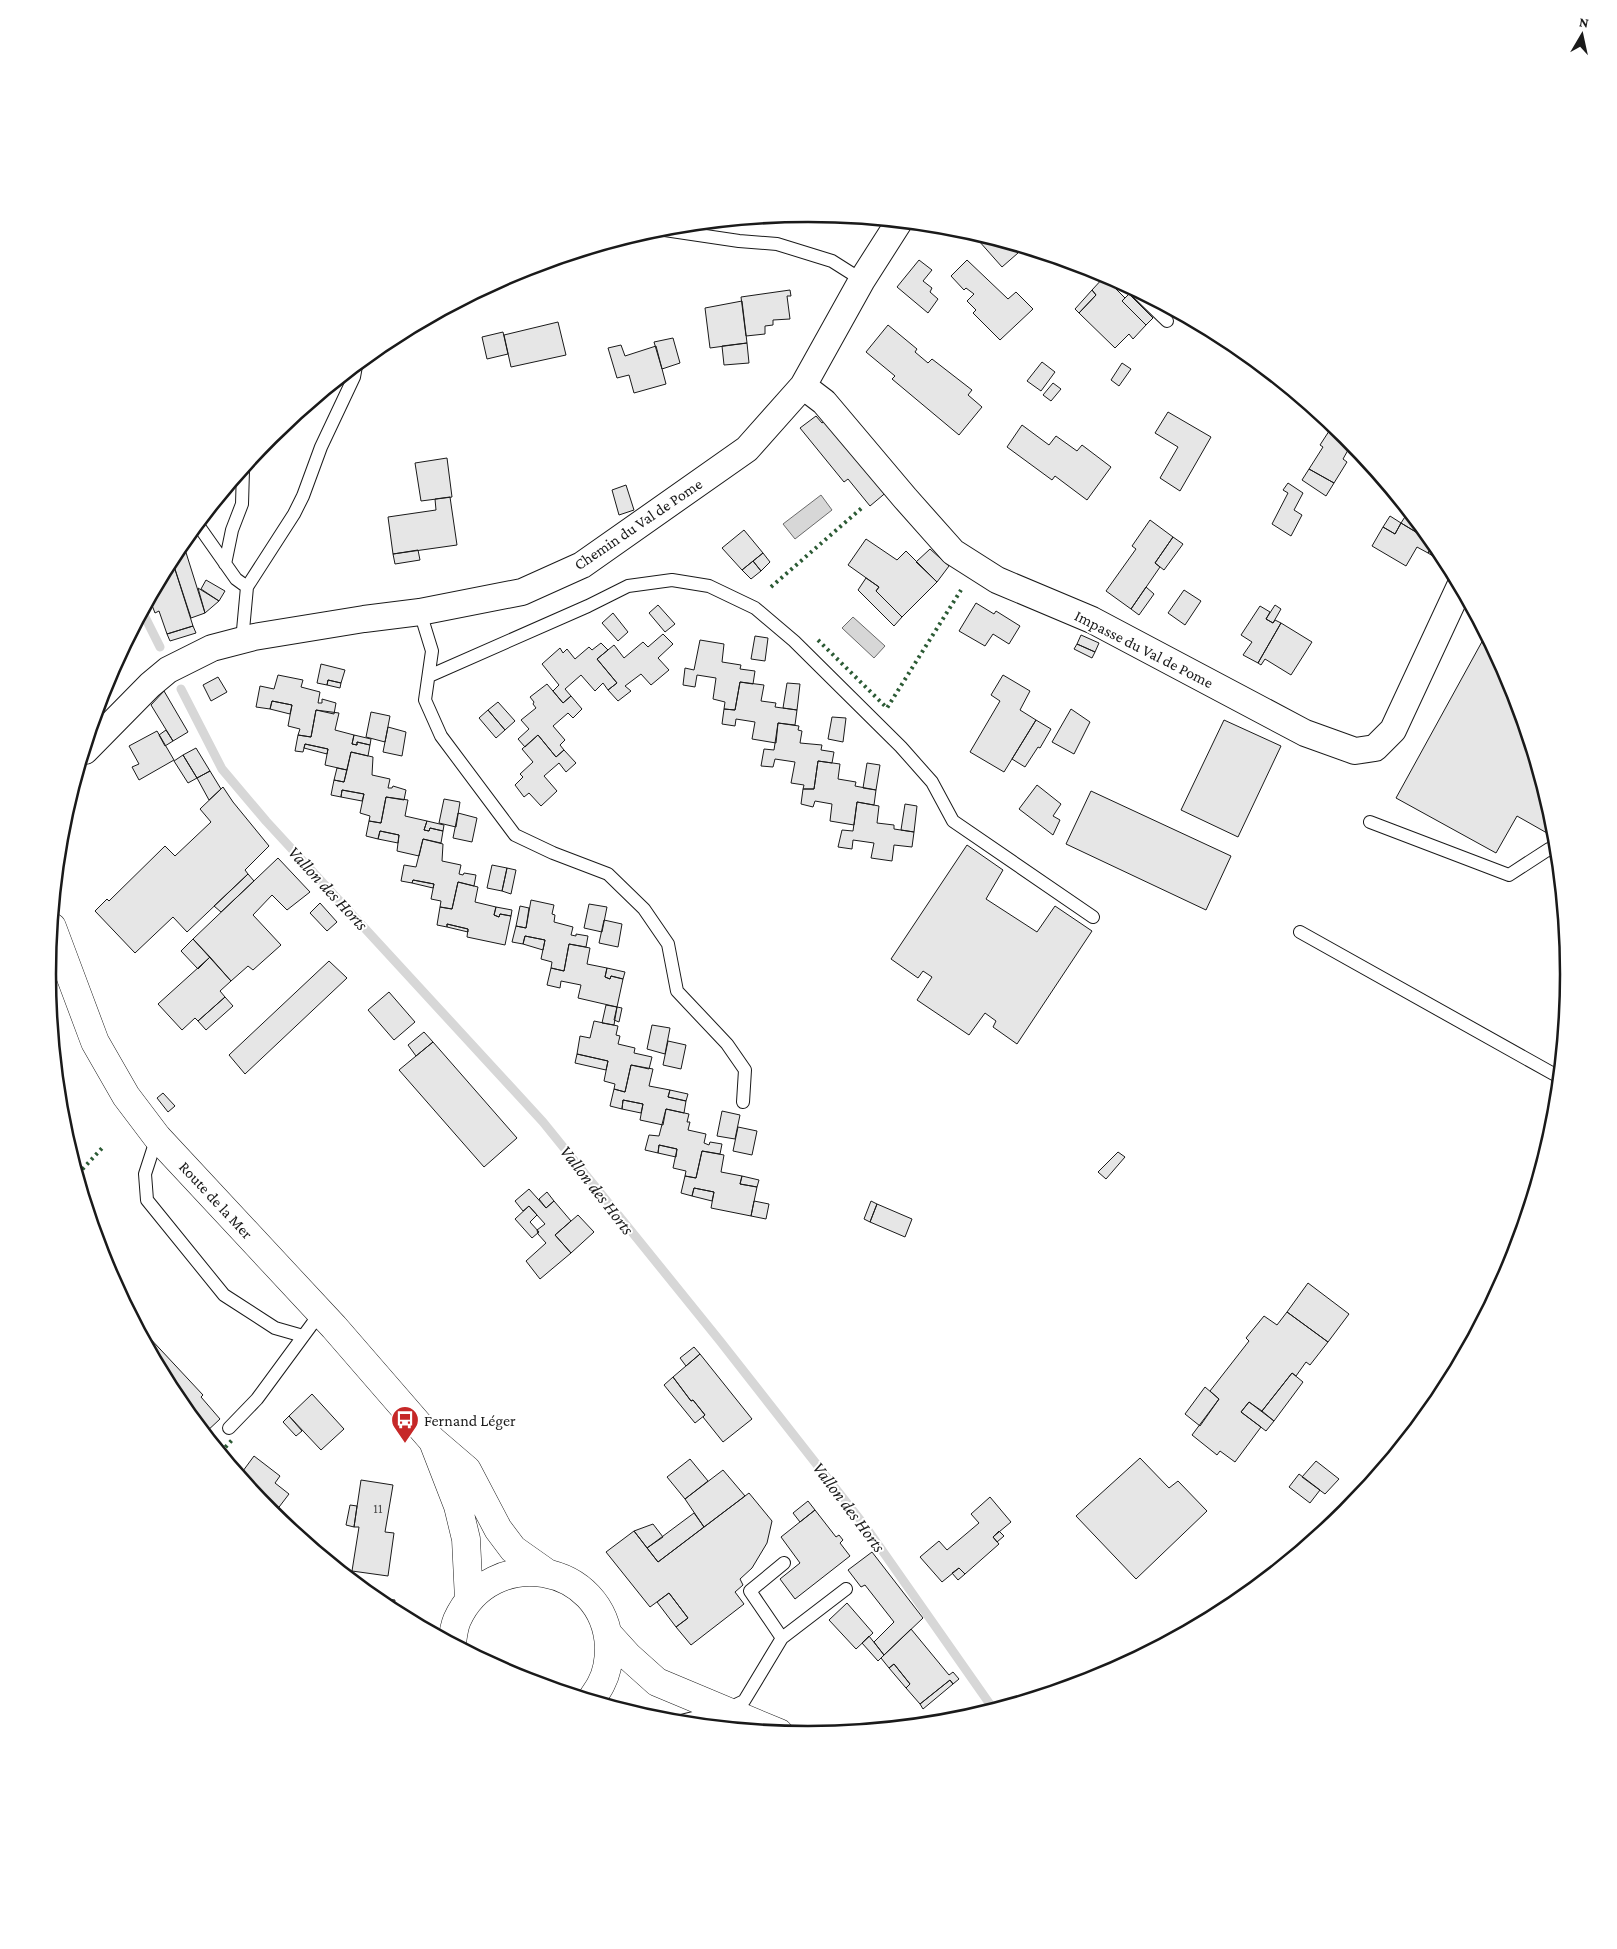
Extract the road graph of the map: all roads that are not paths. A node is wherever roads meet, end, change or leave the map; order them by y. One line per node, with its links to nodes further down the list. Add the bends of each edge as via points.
1 (895, 228): 3 (street, Chemin du Val de Pome)
2 (686, 233): 3 (lane, via 777,244 832,261)
3 (862, 280): 7 (street, Chemin du Val de Pome)
4 (1150, 305): 5 (lane)
5 (1167, 321)
6 (354, 376): 11 (lane, via 294,514)
7 (803, 386): 12 (street, Impasse du Val de Pome, via 824,402 953,552 997,580 1092,620 1305,733 1355,751 1375,748 1393,730); 13 (street, Chemin du Val de Pome, via 747,449 582,565 522,592)
8 (243, 480): 10 (lane, via 242,504 232,530)
9 (202, 531): 10 (lane)
10 (225, 564): 11 (lane, via 236,579)
11 (248, 587): 14 (lane)
12 (1457, 593)
13 (420, 612): 14 (street, Chemin du Val de Pome); 15 (lane, via 432,651)
14 (242, 640): 16 (street, Chemin du Val de Pome, via 212,648 168,670)
15 (429, 676): 19 (lane, via 628,586 672,580 709,586 755,608 794,641 932,782 953,821); 23 (lane, via 425,700 441,736 515,835 608,874 644,909 668,944 678,991 727,1044 745,1070)
16 (93, 742)
17 (1370, 822): 18 (lane, via 1509,875)
18 (1550, 849)
19 (1093, 917)
20 (1300, 932): 22 (lane)
21 (57, 941): 24 (main road, Route de la Mer, via 95,1042 126,1096)
22 (1554, 1074)
23 (743, 1102)
24 (157, 1137): 25 (main road, Route de la Mer); 26 (lane, via 145,1174 147,1200 224,1295 276,1328)
25 (321, 1312): 26 (lane); 28 (main road, Route de la Mer)
26 (303, 1336): 27 (lane, via 257,1399)
27 (229, 1428)
28 (432, 1440): 30 (main road, via 467,1470 513,1549); 32 (main road, via 458,1506 466,1538)
29 (784, 1563): 35 (lane, via 750,1591)
30 (547, 1572): 32 (main road, via 525,1571 504,1575 484,1586); 33 (main road, via 568,1580 586,1594 600,1612)
31 (846, 1588): 35 (lane)
32 (469, 1600): 34 (main road, via 456,1621)
33 (608, 1634): 36 (main road, via 609,1659 602,1683); 37 (main road, via 656,1682)
34 (453, 1637)
35 (782, 1638): 37 (lane, via 744,1701)
36 (594, 1695)
37 (725, 1710): 38 (lane); 39 (main road)
38 (695, 1718)
39 (760, 1725)

